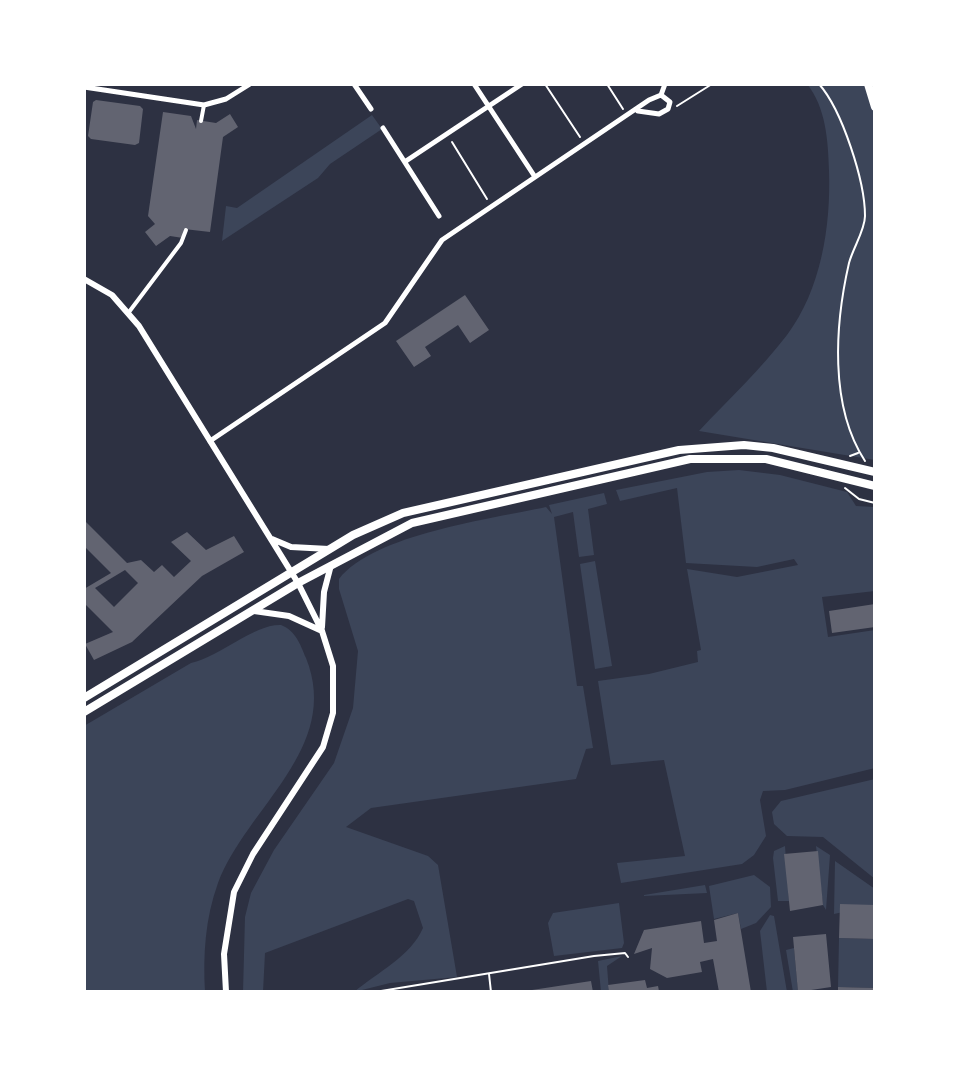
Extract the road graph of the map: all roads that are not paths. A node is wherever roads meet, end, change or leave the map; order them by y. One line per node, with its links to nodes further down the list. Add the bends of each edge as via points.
1 (250, 84): 9 (street)
2 (354, 84): 12 (street)
3 (474, 84): 10 (street)
4 (522, 84): 10 (street)
5 (665, 84): 8 (street)
6 (868, 84): 11 (main road)
7 (84, 87): 9 (street)
8 (661, 95): 13 (street); 13 (street, via 667,97 668,109 659,114)
9 (204, 105): 14 (street)
10 (489, 106): 16 (street); 17 (street)
11 (875, 107)
12 (371, 109)
13 (638, 111): 17 (street)
14 (201, 121)
15 (383, 128): 16 (street)
16 (406, 161): 18 (street)
17 (535, 177): 22 (street, via 442,240 385,323)
18 (439, 216)
19 (186, 230): 21 (street)
20 (84, 279): 21 (street)
21 (128, 312): 22 (street)
22 (210, 441): 25 (street)
23 (875, 472): 26 (main road, via 773,448 679,450 403,513)
24 (875, 486): 27 (main road, via 766,459 690,459 412,523)
25 (269, 537): 26 (street, via 291,547); 28 (street)
26 (329, 549): 28 (main road)
27 (331, 565): 29 (main road); 31 (street)
28 (290, 571): 29 (street); 32 (main road)
29 (298, 583): 30 (main road); 31 (street)
30 (252, 611): 31 (street, via 289,616); 33 (main road)
31 (322, 631): 36 (street, via 334,676 330,727 234,892 224,954)
32 (84, 698)
33 (84, 712)
34 (628, 957): 35 (lane, via 594,956)
35 (489, 973): 37 (lane); 38 (lane)
36 (226, 992)
37 (375, 992)
38 (491, 992)

